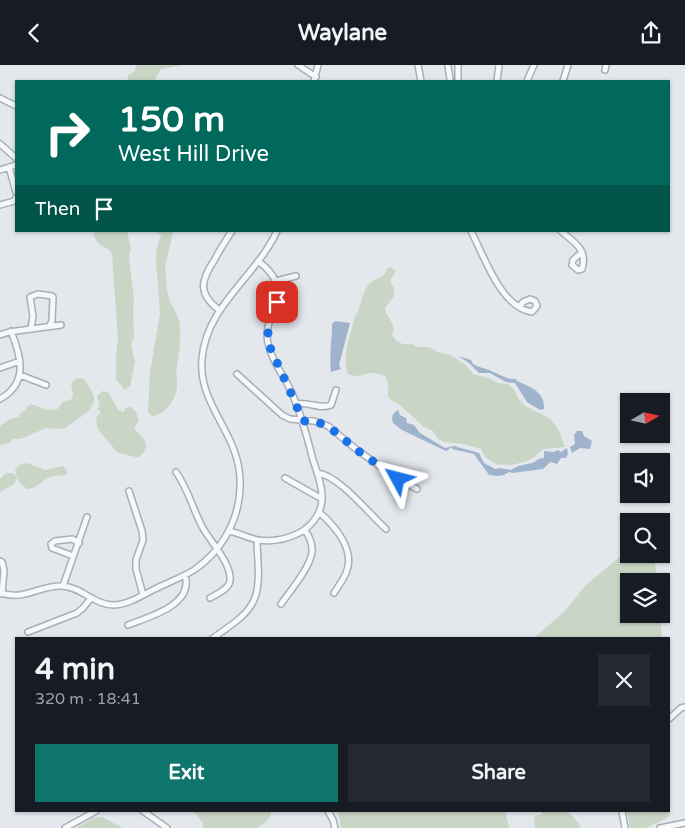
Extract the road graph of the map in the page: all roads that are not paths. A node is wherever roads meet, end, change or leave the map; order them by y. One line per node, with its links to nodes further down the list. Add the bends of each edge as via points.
1 (298, 65): 9 (street)
2 (318, 65): 9 (street)
3 (418, 65): 11 (street)
4 (448, 65): 5 (street); 10 (street)
5 (458, 65): 12 (street)
6 (499, 65): 13 (street)
7 (534, 65): 14 (street)
8 (568, 65): 15 (street)
9 (315, 79)
10 (450, 79)
11 (421, 80)
12 (458, 80)
13 (497, 80)
14 (527, 80)
15 (563, 80)
16 (0, 98): 17 (street)
17 (15, 106)
18 (0, 144): 19 (street)
19 (15, 157)
20 (15, 165): 21 (street)
21 (10, 167): 22 (street); 23 (street)
22 (0, 170)
23 (15, 188)
24 (15, 200): 25 (street)
25 (0, 205)
26 (231, 232): 35 (street, via 203,283 206,297)
27 (276, 232): 31 (street)
28 (472, 232): 34 (street, via 502,292)
29 (562, 232): 30 (street)
30 (582, 252)
31 (258, 261): 33 (street); 35 (street)
32 (296, 276): 33 (street)
33 (276, 281): 48 (street, via 277,302 268,330 268,343)
34 (520, 306)
35 (219, 310): 60 (street, via 205,342 202,374 209,402 233,447 239,468 238,503)
36 (50, 325): 37 (street); 38 (street); 38 (street, via 53,297 38,294 30,297)
37 (61, 325)
38 (31, 328): 39 (street)
39 (11, 331): 40 (street); 41 (street)
40 (0, 335)
41 (20, 361): 42 (street); 44 (street)
42 (0, 368)
43 (237, 374): 49 (street, via 282,415)
44 (20, 375): 45 (street); 47 (street, via 14,388)
45 (46, 385)
46 (336, 390): 48 (street, via 331,405 326,407)
47 (0, 399)
48 (296, 404): 49 (street)
49 (303, 421): 51 (street); 53 (street, via 328,426 357,450)
50 (176, 472): 63 (street, via 186,487 204,531)
51 (317, 473): 55 (street); 58 (street, via 338,482)
52 (286, 478): 55 (street)
53 (417, 489)
54 (129, 491): 71 (street, via 142,531 136,569)
55 (322, 499): 56 (street)
56 (319, 512): 59 (street); 69 (street, via 340,534 347,553 346,573)
57 (88, 517): 62 (street)
58 (386, 529)
59 (305, 530): 61 (street, via 280,539); 74 (street, via 312,554)
60 (229, 531): 61 (street); 63 (street)
61 (257, 540): 77 (street, via 258,582 254,601 244,614)
62 (79, 543): 64 (street); 64 (street, via 72,539 51,544 56,551)
63 (218, 549): 66 (street); 73 (street, via 230,580 228,586)
64 (73, 557): 68 (street)
65 (0, 561): 67 (street, via 4,570)
66 (186, 575): 71 (street); 75 (street, via 181,599)
67 (2, 578): 70 (street)
68 (63, 586): 70 (street, via 13,597); 72 (street)
69 (334, 593)
70 (1, 594)
71 (143, 595): 72 (street, via 116,605)
72 (91, 598): 76 (street, via 77,613)
73 (210, 598)
74 (281, 604)
75 (128, 625)
76 (28, 632)
77 (215, 637)
78 (685, 707): 79 (street)
79 (670, 718)
80 (94, 812): 85 (street)
81 (144, 812): 86 (street)
82 (329, 812): 87 (street)
83 (622, 812): 88 (street)
84 (685, 823): 89 (street)
85 (65, 828)
86 (167, 828)
87 (335, 828)
88 (625, 828)
89 (660, 828)

